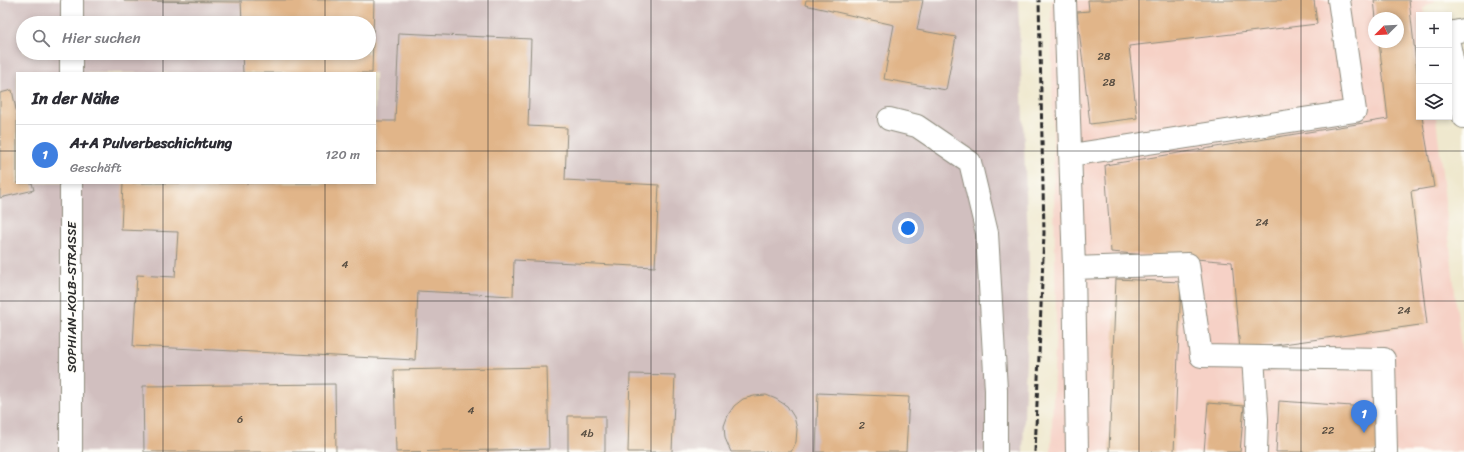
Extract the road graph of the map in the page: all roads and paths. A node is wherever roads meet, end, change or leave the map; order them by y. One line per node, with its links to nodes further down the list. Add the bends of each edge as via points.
1 (72, 0): 4 (main road)
2 (1066, 0): 12 (main road)
3 (1339, 0): 12 (main road, via 1355,111)
4 (72, 16)
5 (1464, 30): 6 (main road)
6 (1452, 32)
7 (1450, 48): 10 (main road)
8 (72, 60): 9 (main road)
9 (72, 72)
10 (1464, 117)
11 (889, 119): 19 (main road, via 917,126 970,162 987,233 996,390)
12 (1071, 154): 14 (main road)
13 (71, 184): 16 (main road, SOPHIAN-KOLB-STRASSE)
14 (1074, 268): 15 (main road, via 1188,264 1201,356); 20 (main road)
15 (1253, 357): 21 (main road, via 1257,419); 22 (main road, via 1384,359)
16 (71, 411): 17 (main road); 18 (main road)
17 (71, 452)
18 (81, 452)
19 (996, 452)
20 (1077, 452)
21 (1256, 452)
22 (1386, 452)

